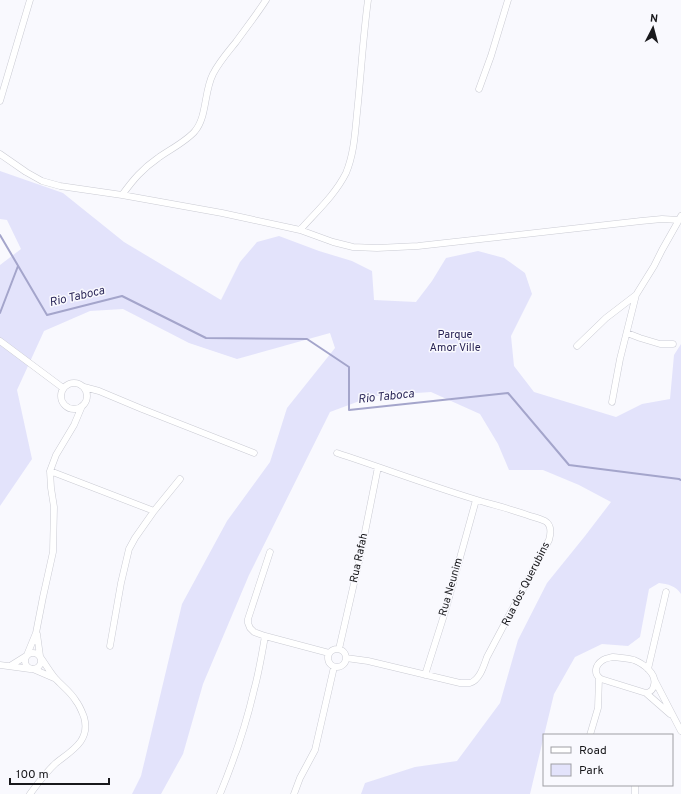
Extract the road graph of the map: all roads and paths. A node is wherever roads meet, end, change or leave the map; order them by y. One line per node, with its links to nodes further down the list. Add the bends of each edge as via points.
1 (30, 0): 6 (street)
2 (266, 0): 8 (street, via 212,74 201,122 195,131 144,169)
3 (368, 0): 10 (street, via 350,161 330,198)
4 (508, 0): 5 (street)
5 (479, 89)
6 (0, 101)
7 (0, 154): 8 (street, via 42,181)
8 (122, 195): 10 (street)
9 (680, 218): 10 (street, via 377,248 333,242); 11 (street)
10 (300, 230)
11 (636, 295): 12 (street); 15 (street, via 606,318)
12 (627, 333): 14 (street, via 660,344); 20 (street)
13 (0, 341): 17 (street)
14 (674, 344)
15 (577, 346)
16 (84, 387): 17 (street, via 73,382); 18 (street); 19 (street)
17 (63, 388): 22 (street, via 61,399 64,405)
18 (99, 391): 19 (street); 24 (street)
19 (87, 399): 21 (street)
20 (612, 402)
21 (82, 406): 22 (street); 23 (street)
22 (71, 409): 23 (street)
23 (74, 425): 27 (street, via 56,455)
24 (254, 453)
25 (337, 453): 26 (street, Rua dos Querubins)
26 (378, 467): 29 (street, Rua dos Querubins); 36 (street, Rua Rafah)
27 (50, 471): 30 (street); 33 (street, via 54,507 53,552)
28 (180, 479): 30 (street)
29 (476, 500): 46 (street, Rua Neunim); 46 (street, Rua dos Querubins, via 545,521 550,529 550,535 477,678 470,683 460,683)
30 (154, 511): 35 (street, via 129,549)
31 (270, 552): 34 (street, via 248,618 250,628)
32 (666, 592): 45 (street)
33 (36, 633): 38 (street); 39 (street)
34 (265, 636): 37 (street); 55 (street, via 254,690)
35 (110, 646)
36 (339, 649): 37 (street); 40 (street, via 344,652)
37 (329, 653): 43 (street, via 327,659)
38 (26, 656): 39 (street, via 35,653); 42 (street); 44 (street, via 25,664)
39 (40, 657): 44 (street, via 40,666); 48 (street)
40 (346, 658): 43 (street, via 342,666); 46 (street, Rua dos Querubins)
41 (0, 664): 42 (street)
42 (10, 666): 44 (street)
43 (334, 667): 56 (street, via 315,750)
44 (32, 669): 48 (street)
45 (648, 669): 47 (street, via 635,660 612,657 598,663); 49 (street)
46 (425, 675)
47 (598, 678): 50 (street); 53 (street, via 598,708)
48 (55, 679): 54 (street, via 76,699 82,710 85,732 82,740 55,764)
49 (654, 680): 50 (street, via 652,690); 51 (street)
50 (646, 693): 51 (street)
51 (673, 716): 52 (street)
52 (681, 730)
53 (590, 734)
54 (30, 794)
55 (220, 794)
56 (294, 794)

